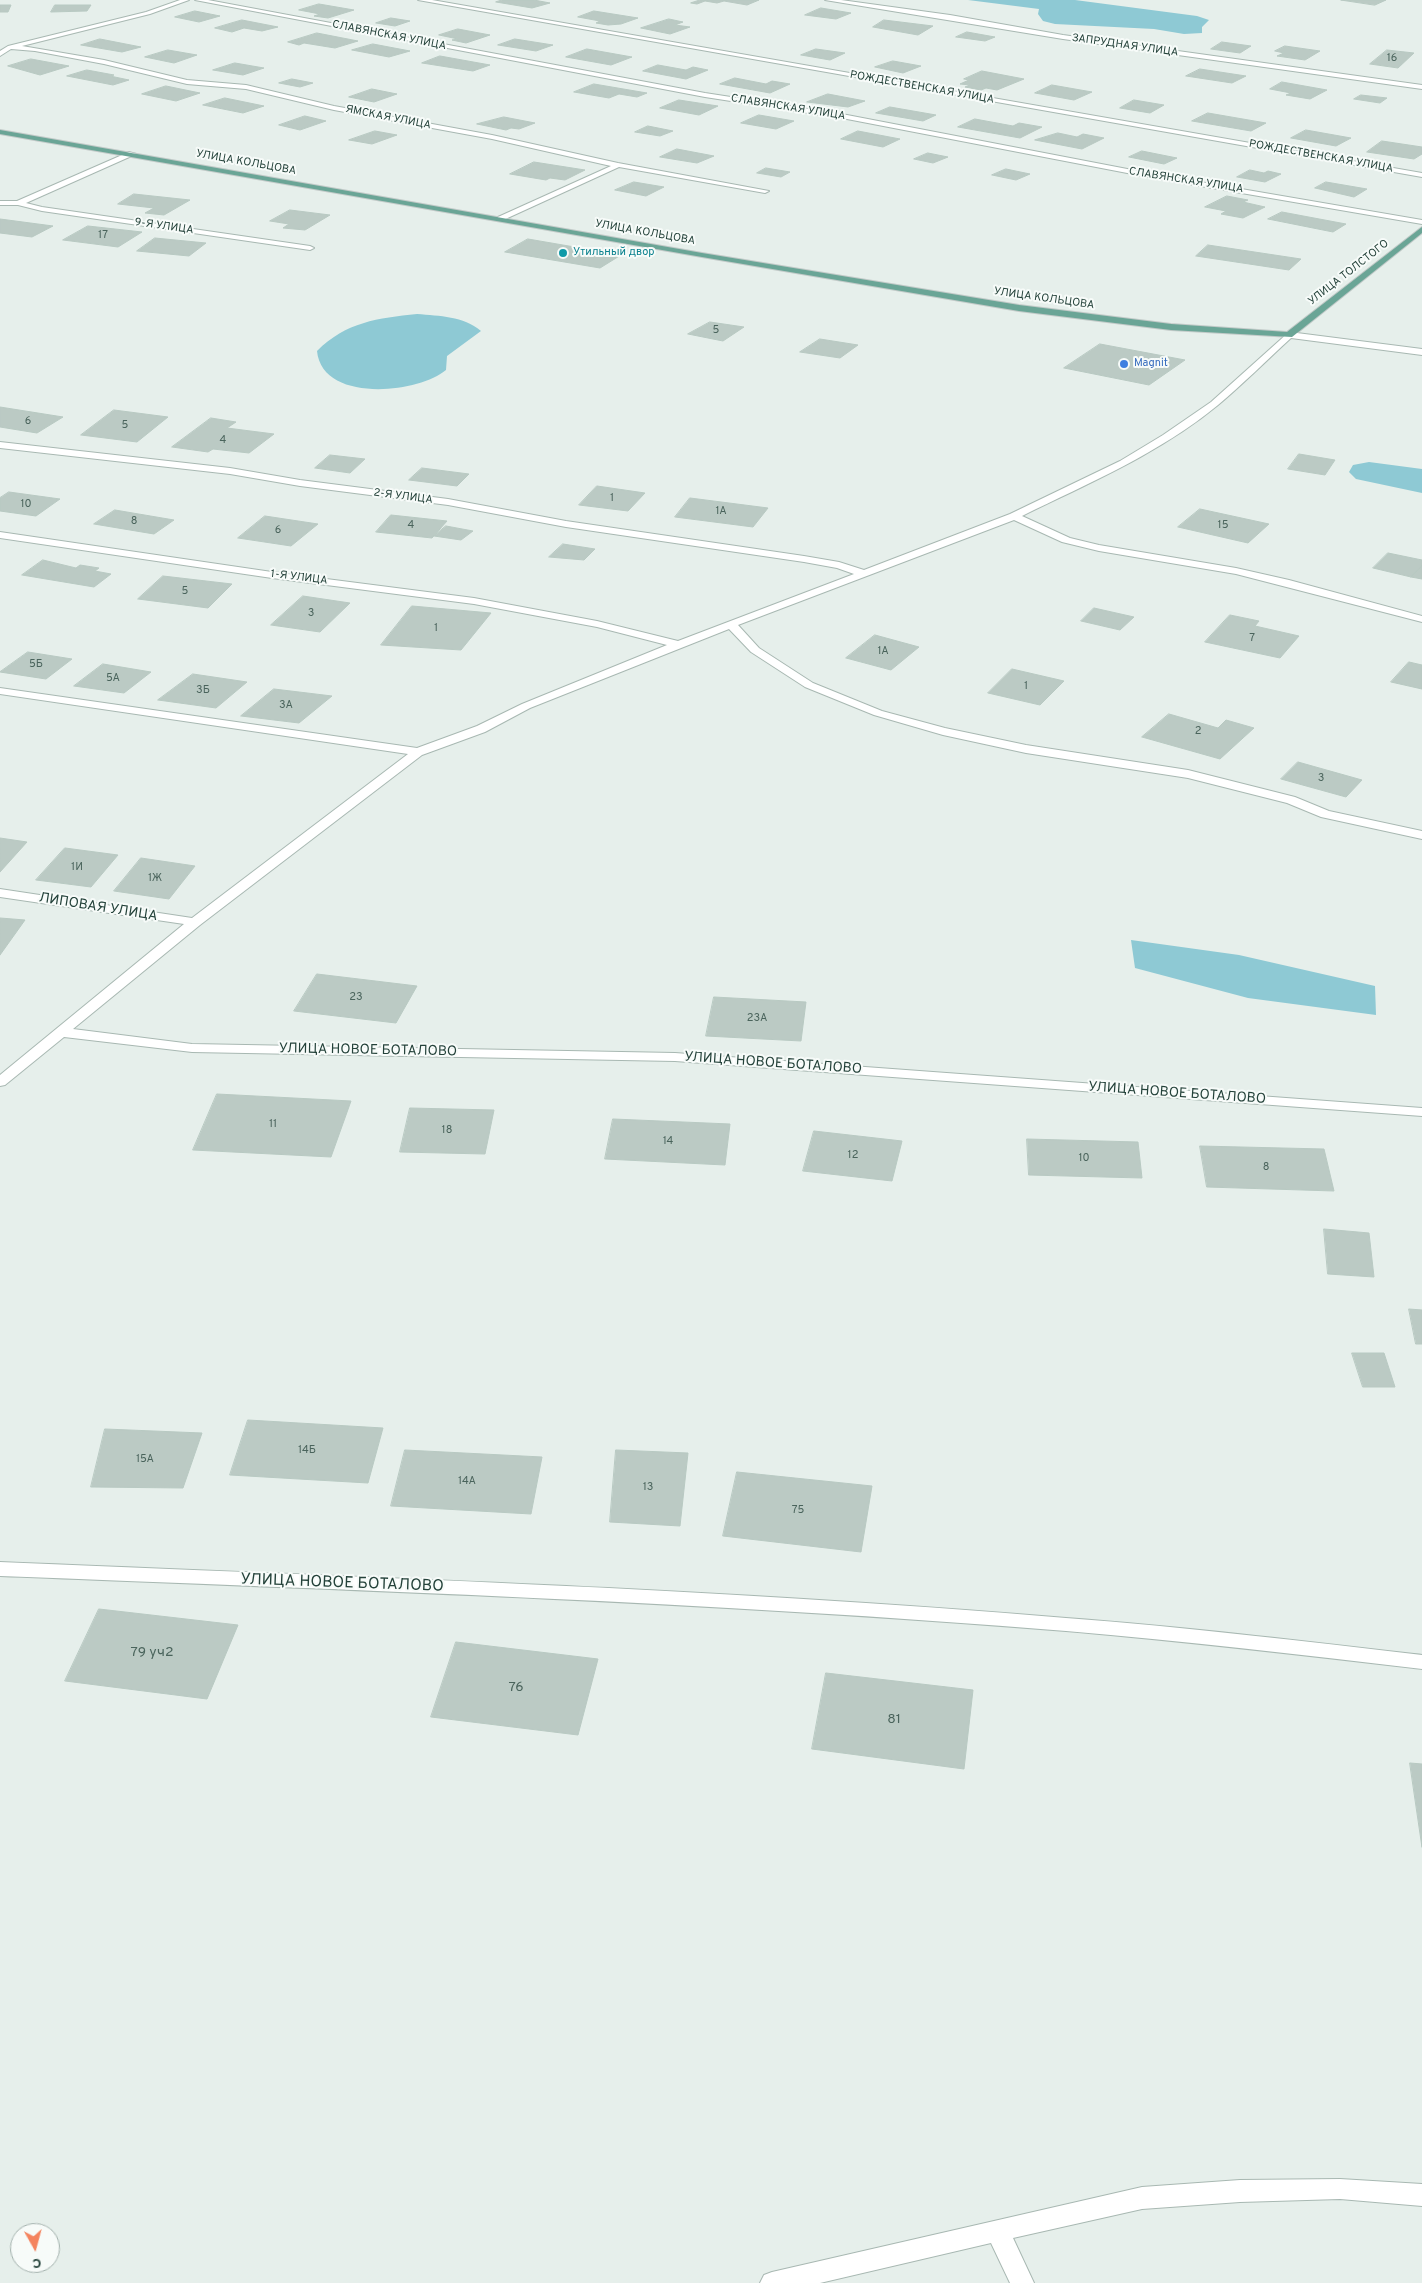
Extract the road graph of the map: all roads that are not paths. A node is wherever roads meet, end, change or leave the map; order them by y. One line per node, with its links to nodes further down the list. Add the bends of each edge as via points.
1 (186, 0): 5 (street, via 148,13)
2 (198, 0): 16 (street, СЛАВЯНСКАЯ УЛИЦА, via 714,96 847,117 1148,175)
3 (421, 0): 11 (street, РОЖДЕСТВЕНСКАЯ УЛИЦА)
4 (828, 0): 7 (street, ЗАПРУДНАЯ УЛИЦА, via 1063,37)
5 (10, 46): 6 (street); 10 (street, ЯМСКАЯ УЛИЦА, via 104,62 187,82 246,87)
6 (0, 54)
7 (1422, 87)
8 (0, 132): 9 (main road, УЛИЦА КОЛЬЦОВА)
9 (132, 154): 14 (street); 15 (main road, УЛИЦА КОЛЬЦОВА)
10 (618, 165): 12 (street, ЯМСКАЯ УЛИЦА); 15 (street)
11 (1422, 175)
12 (766, 191)
13 (0, 203): 14 (street, 9-Я УЛИЦА)
14 (18, 204): 18 (street, 9-Я УЛИЦА)
15 (501, 219): 19 (main road, УЛИЦА КОЛЬЦОВА, via 1019,308 1171,327)
16 (1422, 222)
17 (1422, 229): 19 (main road, УЛИЦА ТОЛСТОГО)
18 (310, 248)
19 (1289, 334): 20 (street); 22 (street, via 1214,404 1166,437 1123,463)
20 (1422, 352)
21 (0, 445): 24 (street, 2-Я УЛИЦА, via 448,502 566,524 804,559)
22 (1014, 516): 24 (street); 25 (street, via 1066,540 1244,573)
23 (0, 536): 27 (street, 1-Я УЛИЦА, via 474,601 597,624)
24 (866, 574): 26 (street)
25 (1422, 618)
26 (732, 625): 27 (street); 30 (street, via 755,650 810,685 878,712 943,731 1026,749 1188,774 1291,800 1325,814)
27 (680, 645): 29 (street, via 526,706 481,729)
28 (0, 691): 29 (street)
29 (418, 752): 32 (street)
30 (1422, 835)
31 (0, 893): 32 (street, ЛИПОВАЯ УЛИЦА)
32 (195, 922): 33 (street)
33 (62, 1032): 34 (street); 35 (street, УЛИЦА НОВОЕ БОТАЛОВО, via 192,1048 675,1057)
34 (0, 1082)
35 (1422, 1112)
36 (0, 1569): 37 (street, УЛИЦА НОВОЕ БОТАЛОВО, via 684,1598 956,1615 1134,1630)
37 (1422, 1662)
38 (1422, 2195): 39 (street, via 1340,2189 1240,2191 1142,2198)
39 (998, 2232): 40 (street); 41 (street)
40 (772, 2283)
41 (1022, 2283)

